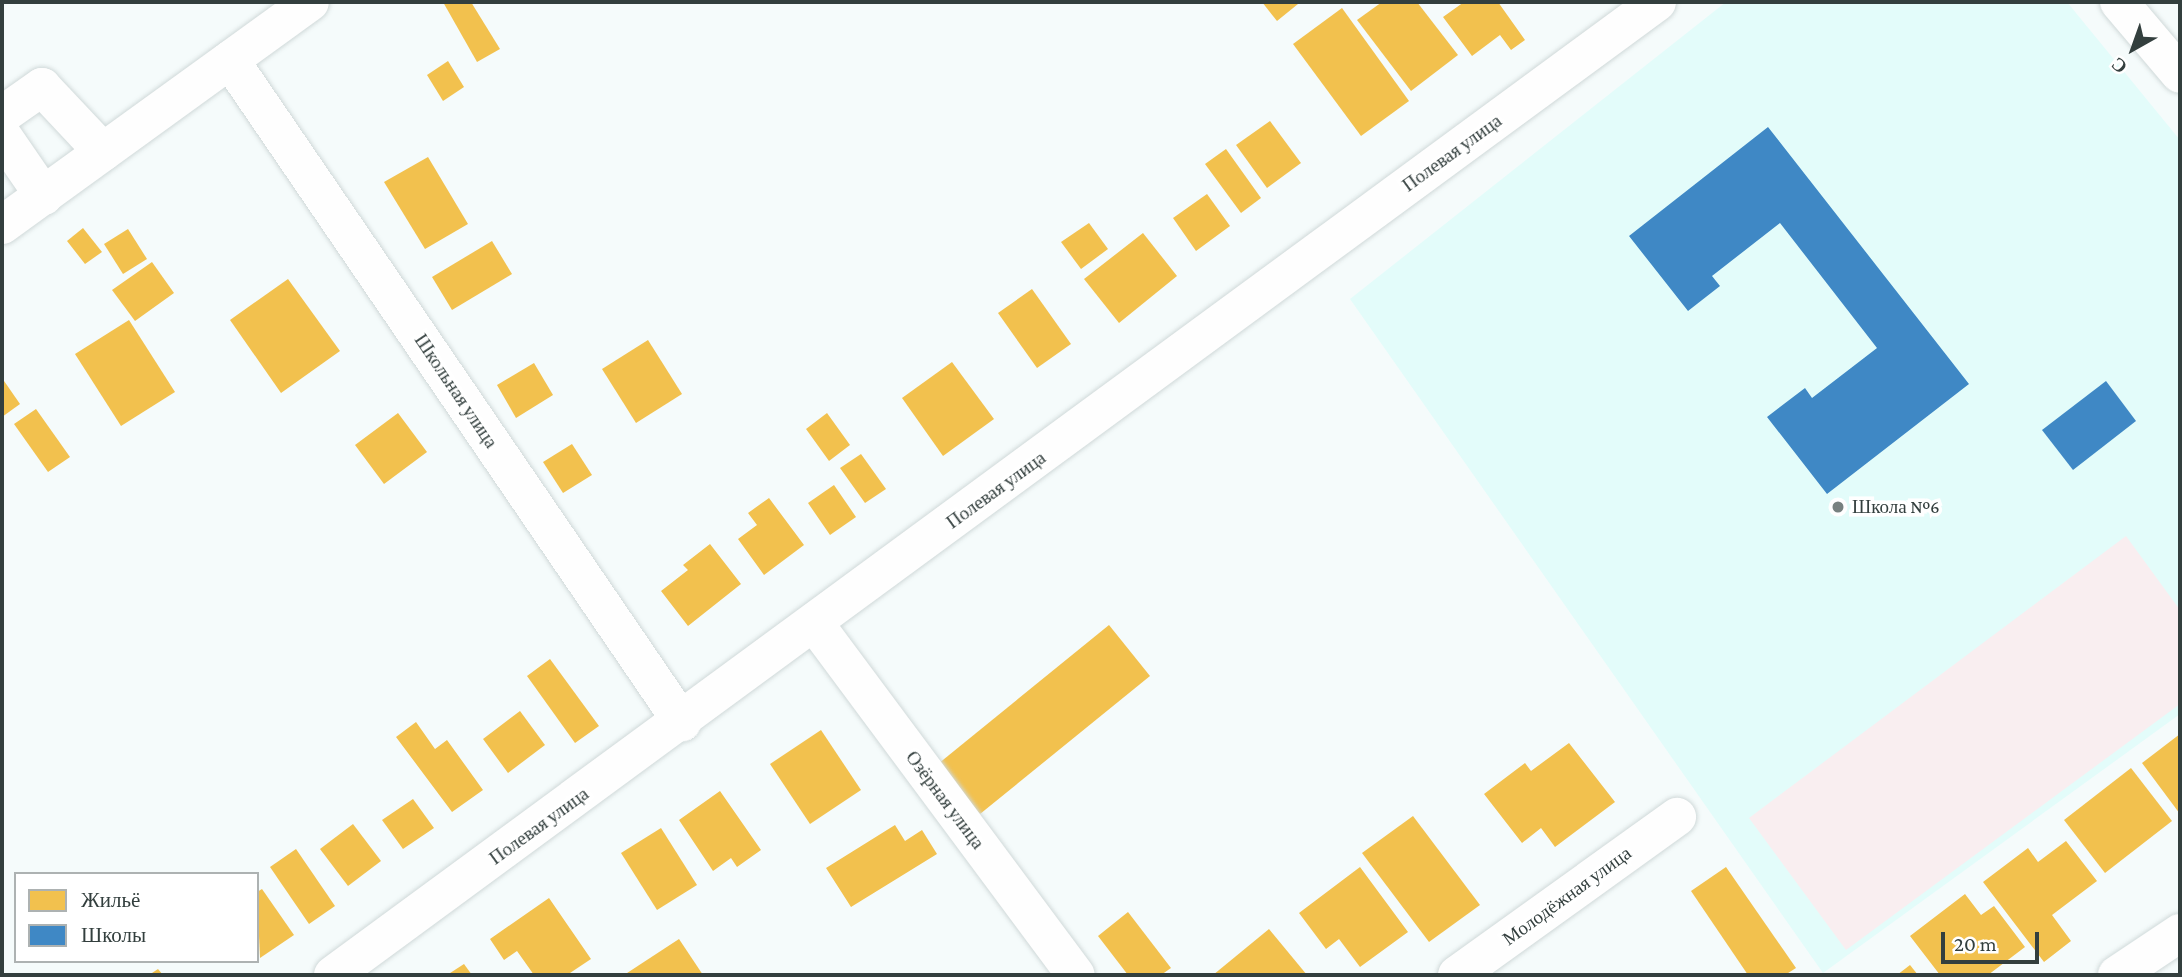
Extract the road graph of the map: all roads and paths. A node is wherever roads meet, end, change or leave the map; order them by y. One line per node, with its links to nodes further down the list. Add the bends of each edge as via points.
1 (310, 2): 4 (street)
2 (1657, 2): 11 (street, Полевая улица)
3 (2119, 2): 5 (street)
4 (230, 60): 8 (street); 12 (street, Школьная улица)
5 (2180, 74)
6 (2, 115): 8 (street, via 42,87)
7 (2, 135): 9 (street)
8 (103, 152): 9 (street)
9 (44, 196): 10 (street)
10 (2, 225)
11 (814, 624): 12 (street, Полевая улица); 16 (street, Озёрная улица)
12 (682, 722): 15 (street, Полевая улица)
13 (1677, 817): 17 (street, Молодёжная улица)
14 (2180, 933): 18 (street)
15 (333, 975)
16 (1076, 975)
17 (1457, 975)
18 (2118, 975)

